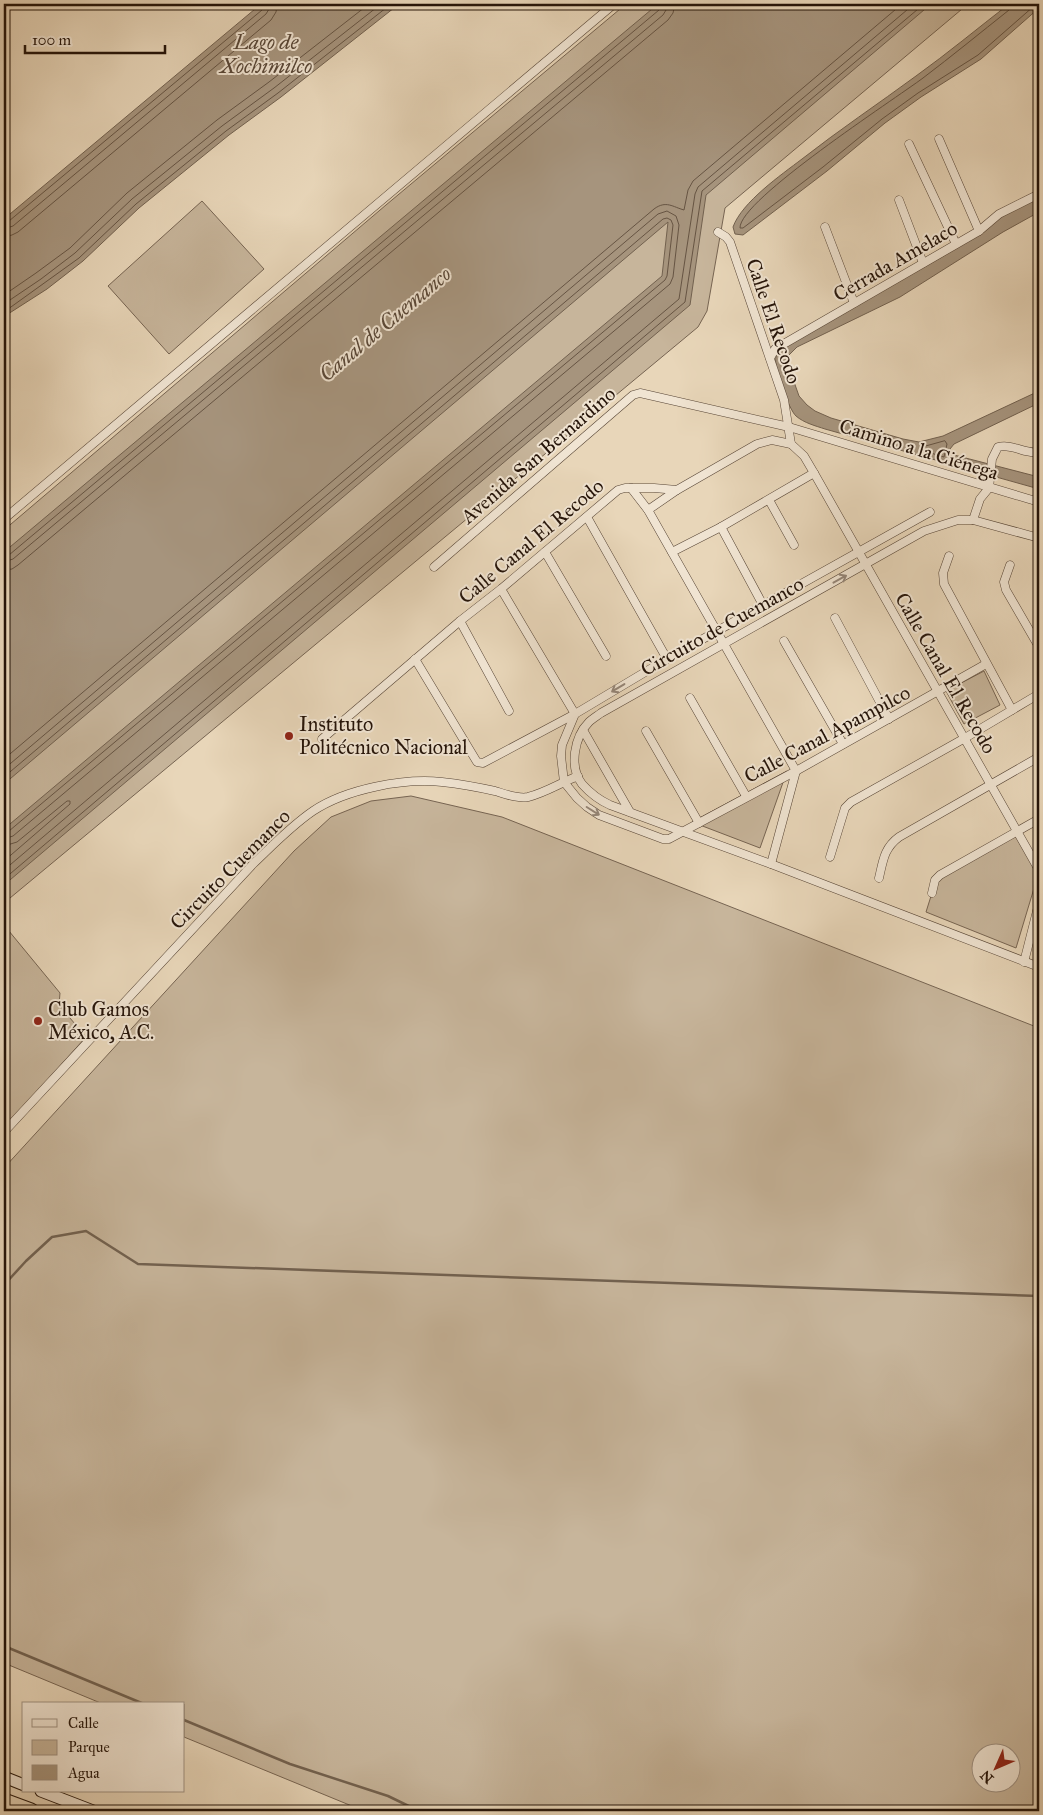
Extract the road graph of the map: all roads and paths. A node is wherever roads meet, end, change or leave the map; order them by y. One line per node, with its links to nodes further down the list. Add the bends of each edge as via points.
1 (614, 4): 25 (street)
2 (939, 139): 7 (street)
3 (909, 144): 9 (street)
4 (1039, 194): 7 (street, Cerrada Amelaco, via 999,214)
5 (899, 200): 10 (street)
6 (825, 227): 11 (street)
7 (979, 231): 9 (street, Cerrada Amelaco)
8 (718, 232): 12 (street, Calle El Recodo, via 730,242)
9 (956, 244): 10 (street, Cerrada Amelaco)
10 (923, 264): 11 (street, Cerrada Amelaco)
11 (854, 303): 12 (street, Cerrada Amelaco, via 778,347)
12 (770, 358): 13 (street, Calle El Recodo)
13 (789, 427): 14 (street); 17 (street, Camino a la Ciénega); 36 (street, Avenida San Bernardino, via 649,394 633,394)
14 (791, 444): 16 (street, Calle Canal El Recodo, via 804,456); 19 (street, via 772,440 757,444)
15 (1039, 452): 17 (street, via 1001,445 995,449)
16 (814, 473): 20 (street); 32 (street, Calle Canal El Recodo)
17 (988, 486): 21 (street, Camino a la Ciénega); 26 (street)
18 (630, 488): 19 (street, Calle Canal El Recodo); 22 (street); 24 (street, Calle Canal El Recodo, via 618,490)
19 (678, 490): 22 (street)
20 (769, 500): 27 (street); 29 (street)
21 (1039, 502)
22 (648, 510): 31 (street)
23 (930, 512): 32 (street, Circuito de Cuemanco)
24 (587, 517): 30 (street, Calle Canal El Recodo); 47 (street)
25 (4, 519)
26 (973, 520): 28 (street, Circuito de Cuemanco); 34 (street, Circuito de Cuemanco, via 958,520 924,531)
27 (721, 527): 31 (street); 38 (street)
28 (1039, 538)
29 (794, 545)
30 (545, 552): 37 (street, Calle Canal El Recodo); 45 (street)
31 (672, 552): 41 (street)
32 (859, 552): 34 (street, Calle Canal El Recodo); 38 (street, Circuito de Cuemanco)
33 (949, 556): 48 (street, via 943,573 944,584)
34 (866, 564): 43 (street, Circuito de Cuemanco, one-way to 34); 49 (street, Calle Canal El Recodo)
35 (1010, 565): 44 (street, via 1004,582 1006,590)
36 (434, 568)
37 (501, 589): 40 (street, Calle Canal El Recodo); 54 (street)
38 (763, 605): 41 (street, Circuito de Cuemanco)
39 (834, 618): 55 (street)
40 (460, 621): 46 (street, Calle Canal El Recodo); 52 (street)
41 (716, 632): 43 (street); 47 (street, Circuito de Cuemanco)
42 (784, 641): 60 (street)
43 (723, 644): 56 (street, Circuito de Cuemanco, via 601,713); 62 (street)
44 (1039, 646)
45 (606, 656)
46 (415, 659): 54 (street, Circuito de Cuemanco, via 477,762 483,763); 59 (street, Calle Canal El Recodo)
47 (667, 659): 54 (street, Circuito de Cuemanco, one-way to 54)
48 (986, 664): 49 (street, Calle Canal Apampilco); 53 (street)
49 (938, 692): 55 (street, Calle Canal Apampilco); 58 (street, Calle Canal El Recodo)
50 (1039, 694): 53 (street)
51 (690, 698): 66 (street)
52 (509, 710)
53 (1012, 710): 58 (street)
54 (575, 714): 64 (street, via 562,745)
55 (889, 719): 60 (street, Calle Canal Apampilco)
56 (583, 730): 63 (street, Circuito de Cuemanco, via 576,746); 67 (street)
57 (646, 731): 69 (street)
58 (965, 738): 65 (street, Calle Canal El Recodo); 72 (street, via 851,802 845,808)
59 (322, 739)
60 (842, 744): 62 (street, Calle Canal Apampilco)
61 (1039, 757): 65 (street)
62 (796, 771): 66 (street, Calle Canal Apampilco); 73 (street)
63 (578, 776): 64 (street, Circuito Cuemanco); 67 (street, via 594,795)
64 (564, 782): 70 (street, one-way to 70, via 587,808 599,815 663,839); 80 (street, Circuito Cuemanco, via 520,797 442,782 407,783 356,793 315,810 295,824 253,864)
65 (991, 784): 71 (street, Calle Canal El Recodo); 75 (street, via 898,837 886,851)
66 (746, 796): 69 (street, Calle Canal Apampilco)
67 (630, 812): 70 (street)
68 (1039, 819): 71 (street)
69 (699, 823): 70 (street, Calle Canal Apampilco)
70 (683, 832): 73 (street)
71 (1018, 832): 74 (street, Calle Canal El Recodo); 76 (street, via 940,875 935,880)
72 (830, 857)
73 (771, 864): 78 (street)
74 (1039, 870)
75 (879, 878)
76 (932, 893)
77 (1039, 903): 78 (street)
78 (1024, 962): 79 (street)
79 (1039, 967)
80 (4, 1132)
81 (4, 1777): 82 (main road)
82 (22, 1784)
83 (44, 1792): 86 (main road)
84 (4, 1801): 85 (highway)
85 (31, 1811)
86 (93, 1811)

